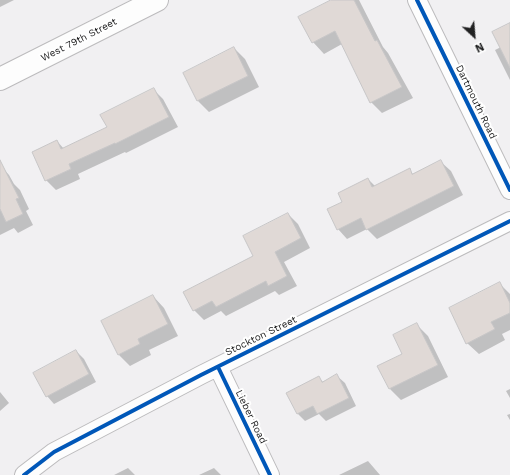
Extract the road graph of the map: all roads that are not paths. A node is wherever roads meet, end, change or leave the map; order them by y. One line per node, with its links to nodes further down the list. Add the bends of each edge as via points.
1 (157, 0): 3 (main road, West 79th Street)
2 (417, 0): 4 (street, Dartmouth Road)
3 (0, 79)
4 (510, 190)
5 (510, 221): 6 (street, Stockton Street)
6 (218, 367): 7 (street, Stockton Street, via 54,452); 8 (street, Lieber Road)
7 (24, 475)
8 (270, 475)

